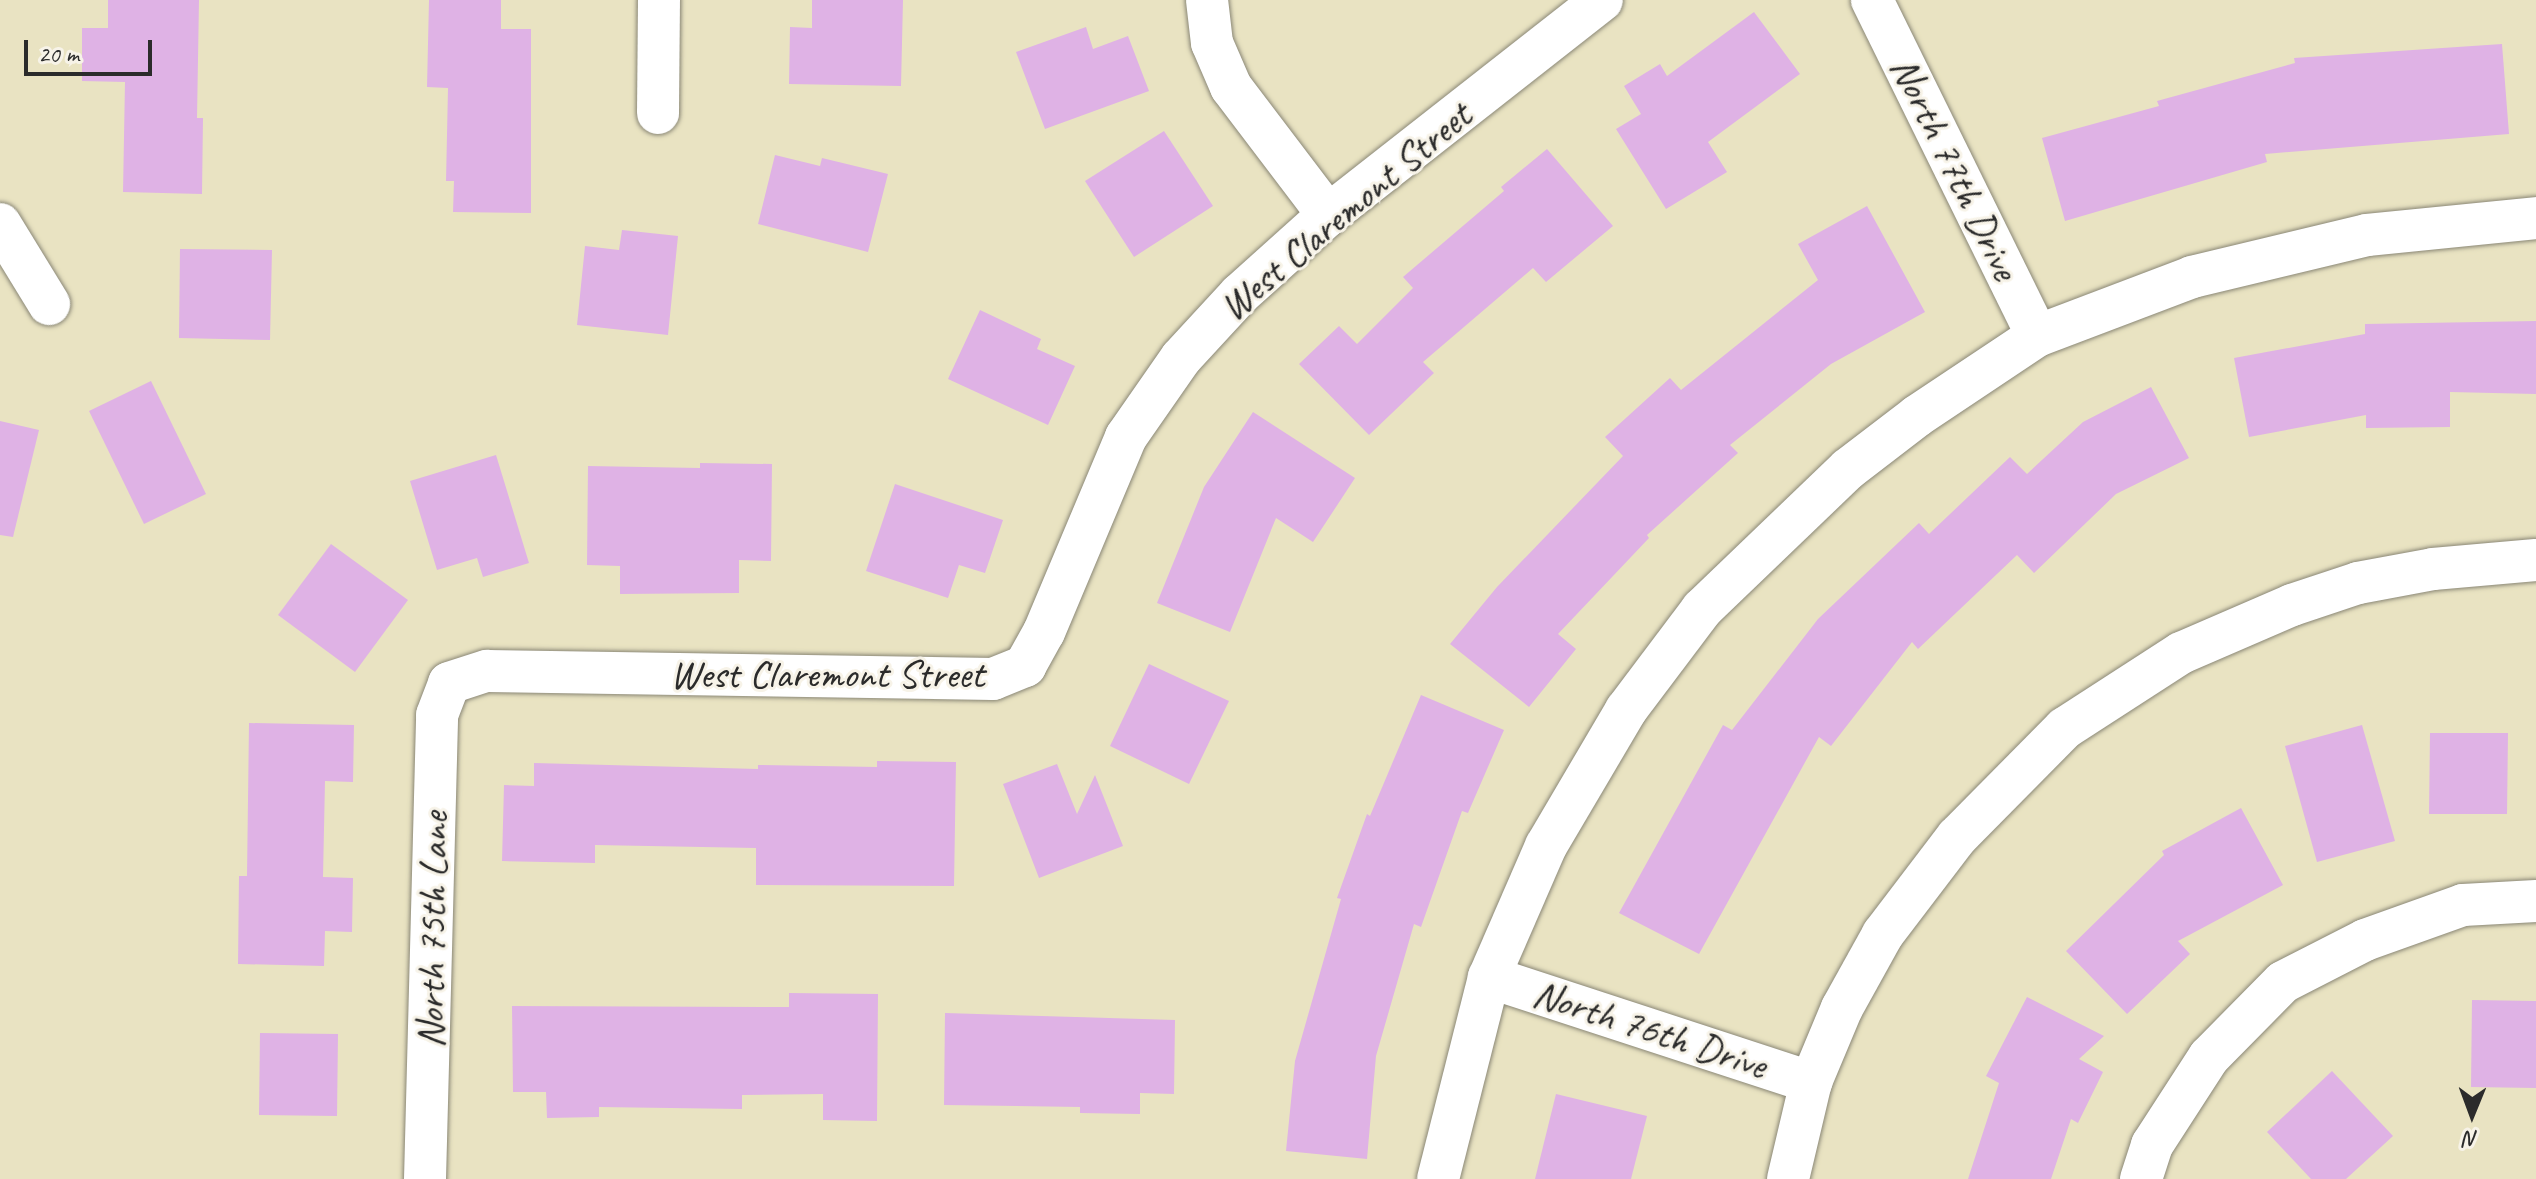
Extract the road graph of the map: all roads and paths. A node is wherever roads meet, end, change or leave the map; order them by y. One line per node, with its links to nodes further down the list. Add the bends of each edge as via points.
1 (659, 0): 5 (street)
2 (1207, 0): 6 (street, via 1212,43 1231,87)
3 (1602, 0): 6 (street, West Claremont Street)
4 (1872, 0): 10 (street, North 77th Drive)
5 (658, 113)
6 (1328, 215): 12 (street, West Claremont Street, via 1240,294 1181,358 1126,437 1025,666 993,679 487,671)
7 (2536, 218): 10 (street, via 2367,235 2192,277)
8 (0, 224): 9 (street)
9 (49, 304)
10 (2037, 336): 14 (street, via 1848,469 1702,609 1626,710 1546,846)
11 (2536, 560): 15 (street, via 2433,569 2358,583 2292,605 2181,653 2065,728 1957,837 1883,934 1842,1008)
12 (449, 683): 16 (street, North 75th Lane, via 437,715)
13 (2536, 901): 19 (street, via 2463,905 2365,940 2283,982 2209,1057 2152,1145)
14 (1489, 977): 15 (street, North 76th Drive); 17 (street)
15 (1811, 1082): 18 (street)
16 (425, 1179)
17 (1438, 1179)
18 (1788, 1179)
19 (2141, 1179)

